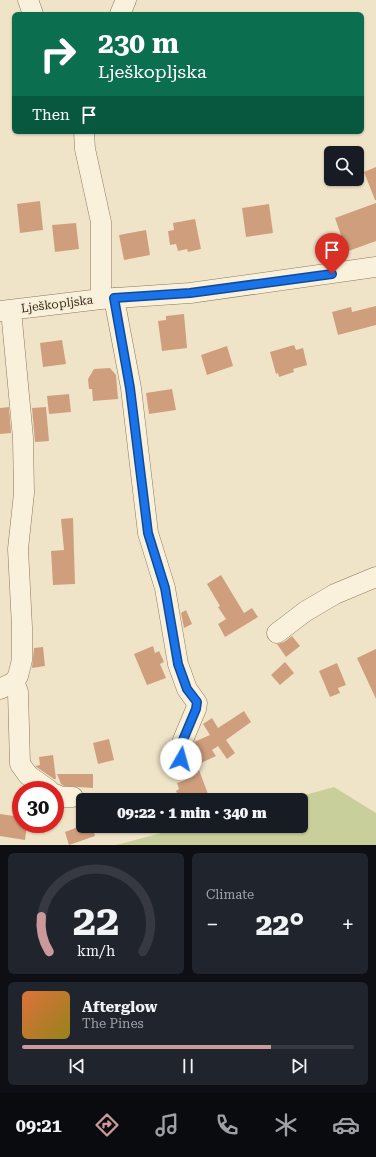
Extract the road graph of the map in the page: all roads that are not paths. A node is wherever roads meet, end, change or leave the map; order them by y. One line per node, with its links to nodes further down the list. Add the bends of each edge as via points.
1 (28, 0): 3 (street)
2 (126, 0): 4 (street)
3 (32, 12)
4 (121, 12)
5 (84, 134): 7 (street, via 101,222)
6 (376, 267): 7 (street, Lješkopljska, via 190,293)
7 (108, 299): 8 (street, Lješkopljska); 12 (street, via 130,388 148,533 165,588 178,664 187,689 197,702 180,751)
8 (6, 310): 11 (street, via 24,438 24,492 18,549 22,660 18,676)
9 (376, 576): 10 (street, via 335,594 306,611)
10 (277, 633)
11 (7, 686): 13 (street, via 18,692 20,764)
12 (181, 767)
13 (36, 781)

